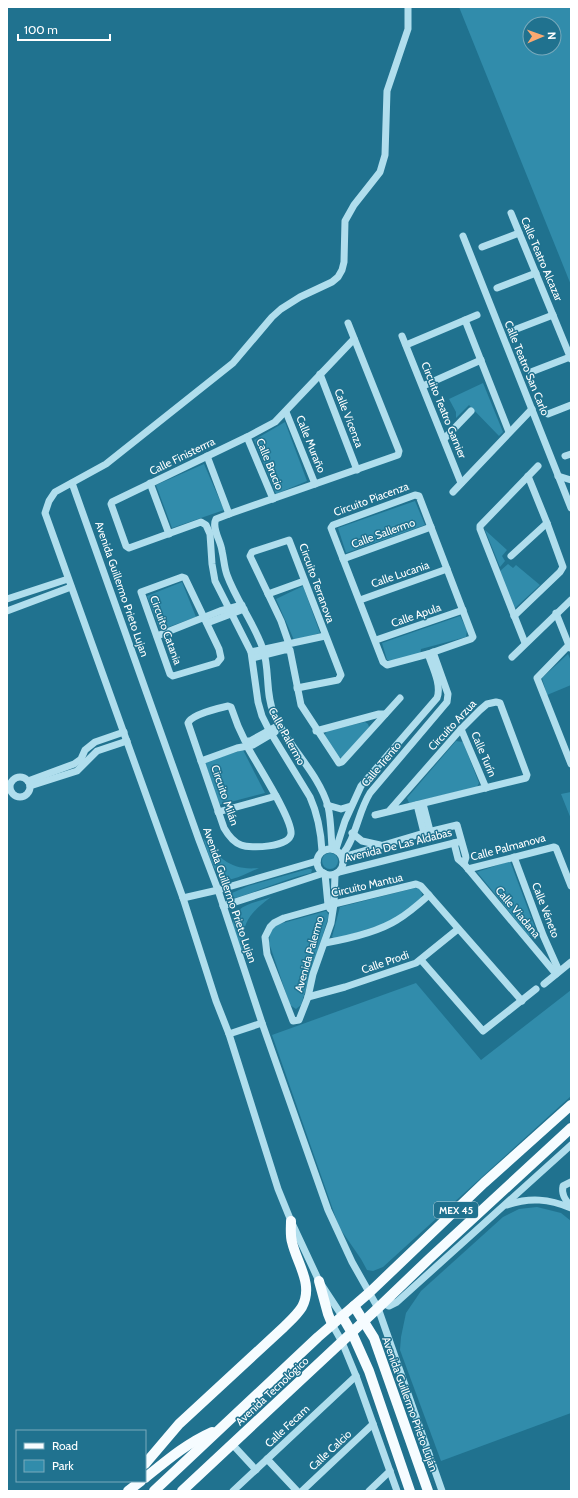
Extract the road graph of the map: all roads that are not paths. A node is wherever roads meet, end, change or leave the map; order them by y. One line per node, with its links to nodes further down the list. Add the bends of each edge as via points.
1 (408, 7): 35 (street, via 408,29 386,91 383,163 380,172 347,217 344,231 344,262 338,277 281,310 233,363 116,456 98,469)
2 (511, 213): 3 (street, Calle Teatro Alcazar)
3 (519, 233): 5 (street); 6 (street, Calle Teatro Alcazar)
4 (463, 236): 22 (street, Calle Teatro San Carlo)
5 (482, 247)
6 (536, 273): 7 (street); 9 (street, Calle Teatro Alcazar)
7 (497, 288)
8 (477, 315): 10 (street)
9 (553, 315): 12 (street); 16 (street, Calle Teatro Alcazar)
10 (465, 320): 15 (street); 17 (street)
11 (348, 323): 14 (street)
12 (514, 330)
13 (402, 336): 15 (street, Circuito Teatro Garnier)
14 (354, 339): 19 (street, Calle Finisterrra); 31 (street, via 399,452 397,456)
15 (406, 345): 20 (street, Circuito Teatro Garnier)
16 (570, 358): 18 (street)
17 (481, 360): 20 (street); 26 (street)
18 (531, 372)
19 (320, 374): 24 (street, Calle Finisterrra); 31 (street, Calle Vicenza)
20 (423, 386): 28 (street, Circuito Teatro Garnier)
21 (571, 405): 25 (street)
22 (532, 409): 26 (street, Circuito Teatro Garnier); 33 (street, Calle Teatro San Carlo)
23 (471, 411): 28 (street)
24 (286, 412): 27 (street, Calle Finisterrra, via 272,424); 38 (street, Calle Muraño)
25 (548, 414)
26 (509, 432): 37 (street, Circuito Teatro Garnier)
27 (247, 437): 29 (street, Calle Finisterrra); 40 (street, Calle Brucio)
28 (444, 439): 37 (street, Circuito Teatro Garnier)
29 (207, 456): 36 (street, Calle Finisterrra); 42 (street)
30 (538, 466): 32 (street)
31 (356, 470): 38 (street)
32 (528, 476): 44 (street); 67 (street, via 480,527)
33 (558, 476): 34 (street); 41 (street, Calle Teatro San Carlo)
34 (571, 480)
35 (72, 482): 52 (street, via 55,492 45,513); 116 (street, Avenida Guillermo Prieto Lujan)
36 (150, 483): 46 (street); 46 (street, Calle Finisterrra, via 112,502 126,546 129,548)
37 (461, 483): 39 (street, Circuito Teatro Garnier)
38 (315, 484): 40 (street)
39 (453, 492)
40 (273, 499): 42 (street)
41 (571, 508)
42 (230, 514): 47 (street, Calle Palermo, via 217,518 215,523)
43 (201, 523): 46 (street, Calle Finisterrra); 48 (street, Calle Palermo, via 208,530)
44 (547, 523): 49 (street); 67 (street, via 563,567)
45 (431, 527): 50 (street, Calle Sallermo); 50 (street, Circuito Piacenza, via 419,496 415,495 333,525 331,530); 51 (street, Circuito Piacenza)
46 (169, 534)
47 (220, 536): 48 (street); 61 (street, Calle Palermo, via 226,573)
48 (209, 539): 65 (street, Calle Palermo, via 215,581)
49 (511, 556)
50 (343, 559): 59 (street, Circuito Piacenza)
51 (447, 569): 59 (street, Calle Lucania); 63 (street, Circuito Piacenza)
52 (68, 579): 54 (street); 55 (street)
53 (304, 581): 56 (street); 56 (street, Circuito Terranova, via 289,540 252,552 250,557); 70 (street, Circuito Terranova)
54 (71, 587): 58 (street); 85 (street)
55 (34, 590): 57 (street); 58 (street)
56 (268, 594): 73 (street, Circuito Terranova)
57 (9, 599): 62 (street)
58 (37, 599): 62 (street)
59 (360, 600): 71 (street, Circuito Piacenza)
60 (571, 600): 66 (street)
61 (243, 607): 65 (street); 75 (street, Calle Palermo)
62 (15, 608): 64 (street)
63 (463, 610): 71 (street, Calle Apula); 76 (street, Circuito Piacenza, via 472,638)
64 (7, 611)
65 (230, 611): 68 (street); 77 (street, Calle Palermo)
66 (556, 613): 72 (street); 74 (street)
67 (514, 616): 72 (street)
68 (206, 621): 69 (street); 69 (street, Circuito Catania, via 221,658 217,663 176,676 170,674); 69 (street, Circuito Catania, via 183,576 142,590 141,594)
69 (157, 636)
70 (325, 636): 73 (street); 79 (street, Circuito Terranova, via 341,677 338,680)
71 (376, 640): 76 (street, Circuito Piacenza, via 383,662 387,665)
72 (526, 643): 78 (street)
73 (290, 647): 75 (street); 79 (street, Circuito Terranova)
74 (570, 648): 90 (street, via 537,678)
75 (264, 652): 77 (street); 82 (street, Calle Palermo, via 270,703)
76 (431, 653): 98 (street, Calle Trento, via 439,692 437,698 365,780); 103 (street, Calle Trento, via 448,694 447,702 370,793)
77 (252, 655): 86 (street, Calle Palermo, via 259,709)
78 (512, 657)
79 (297, 688): 84 (street, Circuito Terranova, via 301,706)
80 (400, 698): 81 (street, Circuito Terranova)
81 (385, 714): 84 (street); 84 (street, Circuito Terranova, via 340,763)
82 (280, 727): 86 (street); 96 (street, Calle Palermo, via 319,786)
83 (461, 729): 93 (street, Calle Turín); 93 (street, Circuito Arzua, via 483,707 500,703 527,777); 100 (street, Circuito Arzua)
84 (316, 730)
85 (124, 732): 87 (street); 91 (street, via 95,742 84,750 81,759 74,764)
86 (271, 732): 88 (street, via 253,745); 89 (street, Circuito Milán, via 245,741 229,706 190,719 188,725); 108 (street, Calle Palermo, via 310,797 320,829)
87 (127, 741): 91 (street, via 97,751 77,771); 118 (street)
88 (247, 746): 89 (street); 95 (street, Circuito Milán)
89 (201, 761): 99 (street, Circuito Milán)
90 (571, 764)
91 (29, 783): 92 (street, via 25,778 19,777); 94 (street, via 26,795)
92 (9, 786): 94 (street)
93 (486, 788): 97 (street, Circuito Arzua)
94 (10, 796)
95 (276, 796): 99 (street); 99 (street, Circuito Milán, via 291,827 290,838 284,842 256,848 240,845 227,833)
96 (327, 805): 98 (street, via 341,809); 107 (street, Calle Palermo)
97 (420, 805): 100 (street, Circuito Arzua); 102 (street)
98 (351, 806): 107 (street, Calle Trento)
99 (218, 812)
100 (389, 812): 101 (street, Circuito Arzua)
101 (375, 815)
102 (427, 832): 104 (street, Avenida De Las Aldabas, via 458,825); 106 (street, Avenida De Las Aldabas)
103 (352, 833): 106 (street, via 367,843); 109 (street, Calle Trento)
104 (462, 840): 105 (street, Avenida De Las Aldabas); 112 (street)
105 (454, 842): 112 (street, Calle Viadana, via 458,859); 113 (street, Avenida De Las Aldabas)
106 (384, 845): 109 (street, Avenida De Las Aldabas)
107 (334, 849): 108 (street); 109 (street)
108 (322, 851): 111 (street)
109 (342, 856): 113 (street, via 343,865)
110 (514, 857): 112 (street, Calle Palmanova); 115 (street, Calle Palmanova, via 556,848); 125 (street, Calle Véneto)
111 (317, 862): 114 (street); 116 (street)
112 (466, 866): 125 (street, Calle Viadana)
113 (337, 873): 114 (street); 119 (street)
114 (325, 874): 119 (street); 120 (street)
115 (571, 886)
116 (218, 890): 118 (street); 120 (street, Avenida Guillermo Prieto Lujan)
117 (429, 895): 119 (street, Circuito Mantua, via 418,884); 121 (street, Circuito Mantua); 122 (street, via 391,924 355,937)
118 (183, 898): 132 (street)
119 (331, 904): 122 (street, Avenida Palermo, via 331,923); 130 (street, Circuito Mantua, via 278,920 267,931 267,954)
120 (223, 906): 131 (street, Avenida Guillermo Prieto Lujan)
121 (458, 929): 123 (street, Calle Prodi); 129 (street, Circuito Mantua)
122 (324, 943): 128 (street, Avenida Palermo)
123 (421, 960): 128 (street, Calle Prodi, via 345,988); 129 (street, via 483,1031)
124 (571, 962): 125 (street)
125 (557, 973): 126 (street)
126 (544, 984)
127 (536, 989): 129 (street)
128 (308, 997): 130 (street, Avenida Palermo, via 300,1018)
129 (522, 1000)
130 (295, 1021)
131 (262, 1023): 132 (street); 141 (street, Avenida Guillermo Prieto Lujan, via 328,1210 345,1249)
132 (229, 1034): 139 (street, via 266,1153)
133 (571, 1105): 141 (main road, MEX 45, via 484,1183)
134 (571, 1128): 143 (main road, MEX 45)
135 (571, 1145): 137 (street)
136 (571, 1182): 138 (street, via 563,1186 562,1190)
137 (504, 1207): 138 (street, via 517,1201 542,1199); 143 (street, via 397,1302)
138 (571, 1208)
139 (291, 1221): 140 (street); 154 (main road, via 292,1242 307,1286 306,1296 298,1313 179,1424)
140 (319, 1281): 144 (street); 146 (main road)
141 (370, 1292): 142 (main road, MEX 45); 143 (street, Avenida Guillermo Prieto Lujan)
142 (354, 1306): 144 (main road, MEX 45); 145 (main road, Avenida Guillermo Prieto Luján)
143 (381, 1306): 145 (main road, Avenida Tecnológico / MEX 45); 171 (street, Avenida Guillermo Prieto Luján)
144 (342, 1316): 146 (main road, Avenida Tecnológico / MEX 45); 147 (main road)
145 (364, 1322): 147 (main road, Avenida Tecnológico / MEX 45); 170 (main road, Avenida Guillermo Prieto Luján, via 374,1338)
146 (332, 1324): 148 (street); 151 (main road, Avenida Tecnológico / MEX 45)
147 (352, 1333): 148 (main road, Avenida Tecnológico / MEX 45); 169 (main road, via 369,1371)
148 (342, 1342): 149 (street); 152 (main road, Avenida Tecnológico / MEX 45)
149 (356, 1376): 150 (street); 153 (street, Calle Fecam)
150 (373, 1424): 156 (street); 166 (street, Calle Calcio)
151 (219, 1430): 157 (main road, via 194,1441); 162 (main road, Avenida Tecnológico / MEX 45)
152 (232, 1444): 155 (street); 163 (main road, Avenida Tecnológico / MEX 45)
153 (267, 1459): 155 (street, Calle Fecam); 165 (street)
154 (146, 1463)
155 (256, 1470): 164 (street, Calle Fecam)
156 (390, 1471): 167 (street); 168 (street)
157 (146, 1477)
158 (131, 1482): 160 (main road)
159 (140, 1482): 161 (main road)
160 (124, 1491)
161 (128, 1491)
162 (154, 1491)
163 (182, 1491)
164 (233, 1491)
165 (297, 1491)
166 (302, 1491)
167 (369, 1491)
168 (397, 1491)
169 (410, 1491)
170 (428, 1491)
171 (442, 1491)

